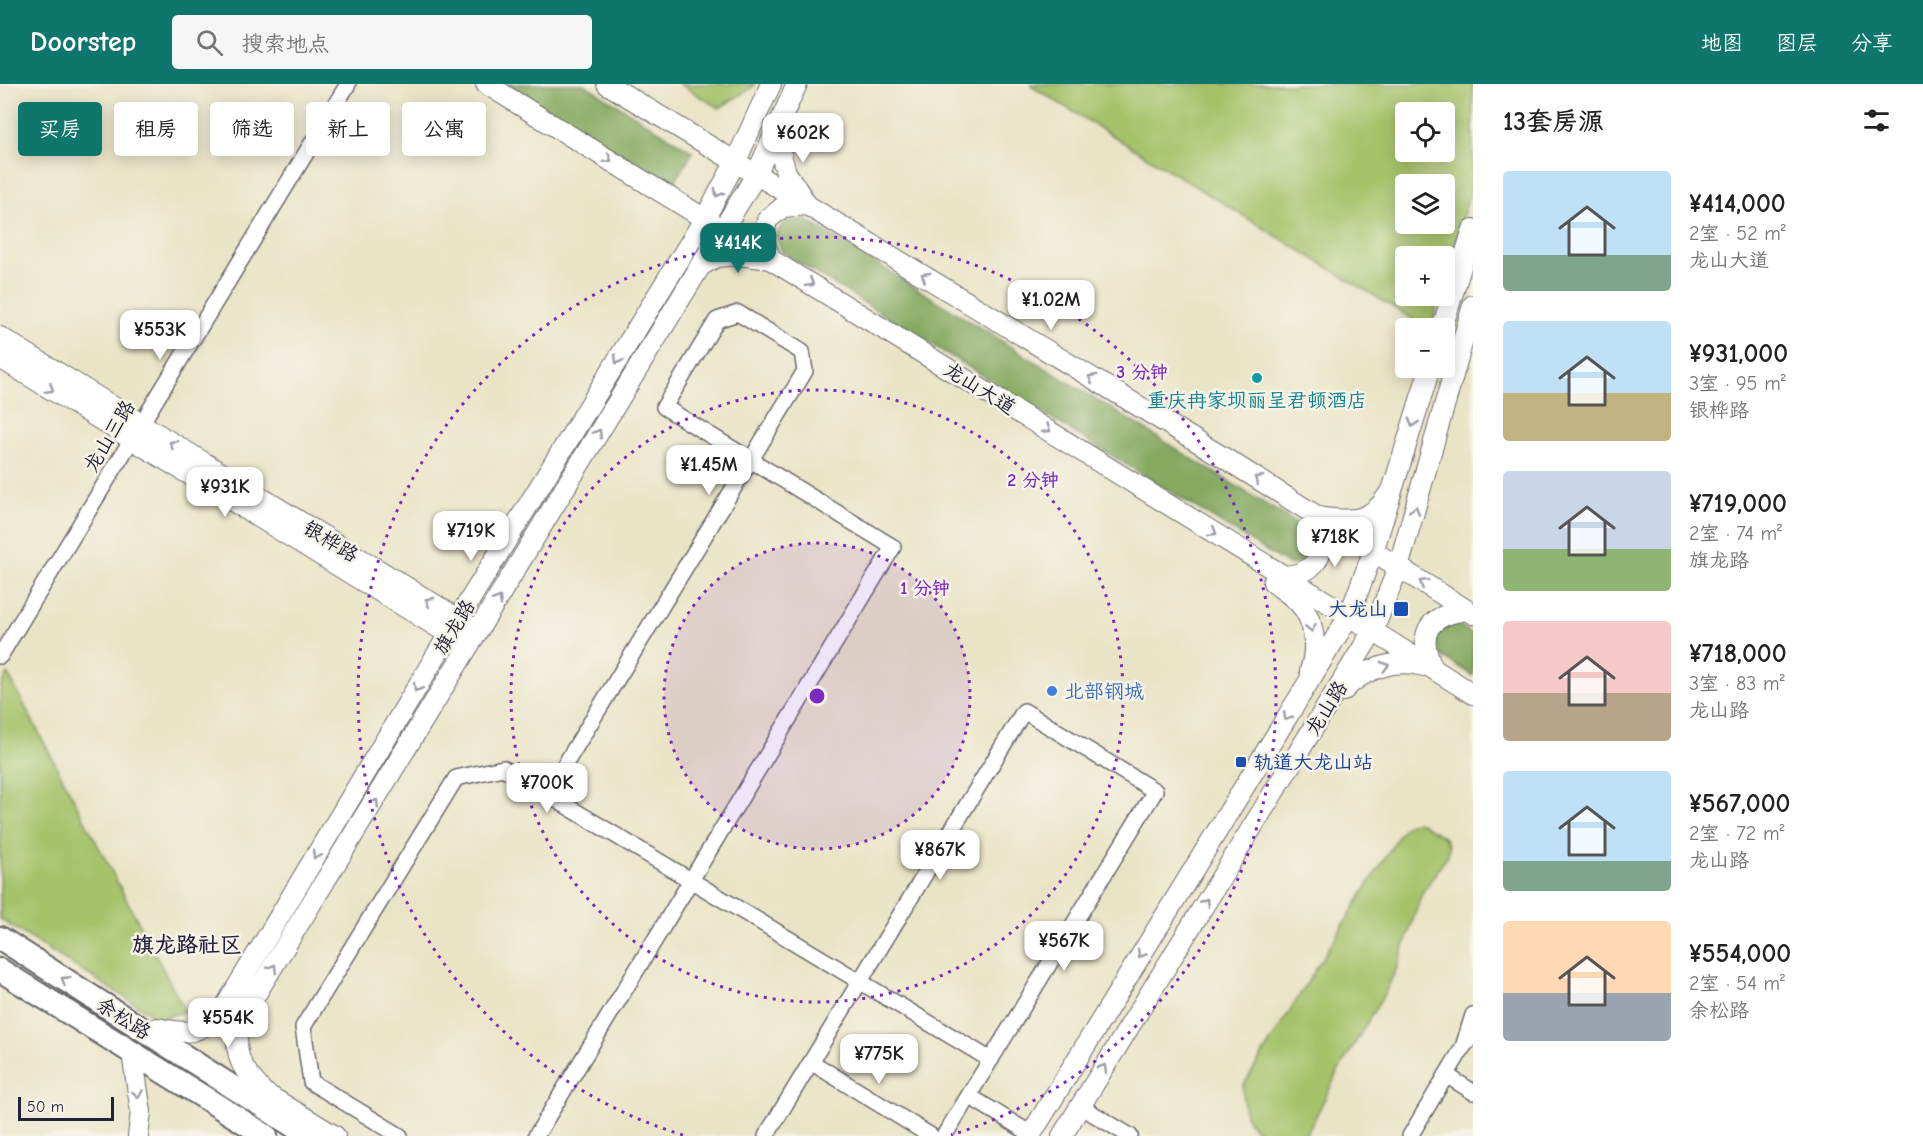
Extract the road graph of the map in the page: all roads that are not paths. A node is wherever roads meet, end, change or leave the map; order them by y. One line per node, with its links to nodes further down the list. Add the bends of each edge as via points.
1 (348, 84): 20 (street, 龙山三路)
2 (486, 84): 10 (main road, 龙山大道, one-way to 10)
3 (607, 84): 7 (main road)
4 (771, 84): 7 (main road, 旗龙路)
5 (798, 84): 6 (main road)
6 (775, 134): 8 (main road); 9 (main road, via 786,172)
7 (735, 163): 8 (main road); 10 (main road, 旗龙路, one-way to 10)
8 (756, 175): 9 (main road); 11 (main road)
9 (807, 205): 13 (main road, via 783,207 767,220 763,240); 23 (main road, one-way to 9)
10 (705, 218): 11 (main road, 龙山大道); 30 (main road, 旗龙路, one-way to 30)
11 (723, 229): 13 (main road, 龙山大道); 14 (main road)
12 (1473, 229): 16 (main road)
13 (771, 259): 14 (main road, via 716,257); 25 (main road, 龙山大道, one-way to 25)
14 (699, 267): 32 (main road, one-way to 14)
15 (1473, 305): 26 (main road, 龙山路, one-way to 15)
16 (1445, 318)
17 (0, 337): 20 (main road, 银桦路)
18 (0, 358): 20 (main road, 银桦路, one-way to 20)
19 (1427, 378): 22 (main road, 龙山路, one-way to 22)
20 (136, 432): 30 (main road, 银桦路); 33 (street, 龙山三路)
21 (750, 460): 21 (street, via 664,407 717,320 738,314 802,352 806,370); 38 (street); 39 (street, via 893,547)
22 (1394, 485): 23 (main road, via 1382,504 1365,517); 24 (main road, 龙山路)
23 (1317, 517): 24 (main road); 27 (main road, via 1323,539 1317,561 1302,573)
24 (1373, 552): 26 (main road); 29 (main road, 龙山路)
25 (1248, 554): 27 (main road, 龙山大道); 35 (main road, one-way to 35, via 1266,577 1298,601 1309,618 1314,652)
26 (1398, 568): 28 (main road, one-way to 26); 31 (main road, 龙山路)
27 (1283, 576): 29 (main road, 龙山大道)
28 (1470, 612): 34 (main road, via 1449,613 1428,628 1425,645)
29 (1349, 616): 31 (main road, 龙山大道); 35 (main road, 龙山路)
30 (454, 627): 32 (main road, 银桦路); 45 (main road, 旗龙路, one-way to 45, via 222,1012 196,1031 180,1033)
31 (1373, 631): 34 (main road, 龙山大道); 37 (main road, 龙山路)
32 (474, 639): 52 (main road, one-way to 32, via 243,1069 237,1055 239,1022)
33 (0, 656)
34 (1433, 668): 36 (main road, 龙山大道); 37 (main road, one-way to 34, via 1349,684 1368,672 1412,662)
35 (1304, 689): 56 (main road, 龙山路, one-way to 56)
36 (1473, 694)
37 (1323, 712): 55 (main road, 龙山路, one-way to 37)
38 (547, 794): 39 (street); 62 (street, via 502,768 456,778 303,1027 311,1082)
39 (691, 882): 42 (street); 63 (street)
40 (0, 938): 43 (highway, 余松路, one-way to 40)
41 (0, 970): 47 (highway, 余松路)
42 (859, 982): 48 (street); 48 (street, via 1024,711 1155,791); 49 (street)
43 (100, 1003): 45 (main road); 60 (highway, 余松路)
44 (1473, 1015): 46 (street)
45 (158, 1028): 52 (main road)
46 (1468, 1041): 50 (street)
47 (132, 1053): 51 (highway, 余松路); 57 (main road, one-way to 57, via 141,1112)
48 (991, 1060): 54 (street)
49 (810, 1062): 64 (street); 65 (street)
50 (1446, 1075): 53 (street); 69 (street)
51 (193, 1091): 58 (main road); 59 (highway, 余松路)
52 (263, 1092): 61 (main road)
53 (1473, 1092)
54 (969, 1096): 56 (street); 66 (street)
55 (1080, 1106): 67 (main road, 龙山路); 68 (street)
56 (1030, 1135)
57 (138, 1136)
58 (244, 1136)
59 (266, 1136)
60 (309, 1136)
61 (335, 1136)
62 (400, 1136)
63 (536, 1136)
64 (766, 1136)
65 (931, 1136)
66 (944, 1136)
67 (1062, 1136)
68 (1130, 1136)
69 (1410, 1136)

